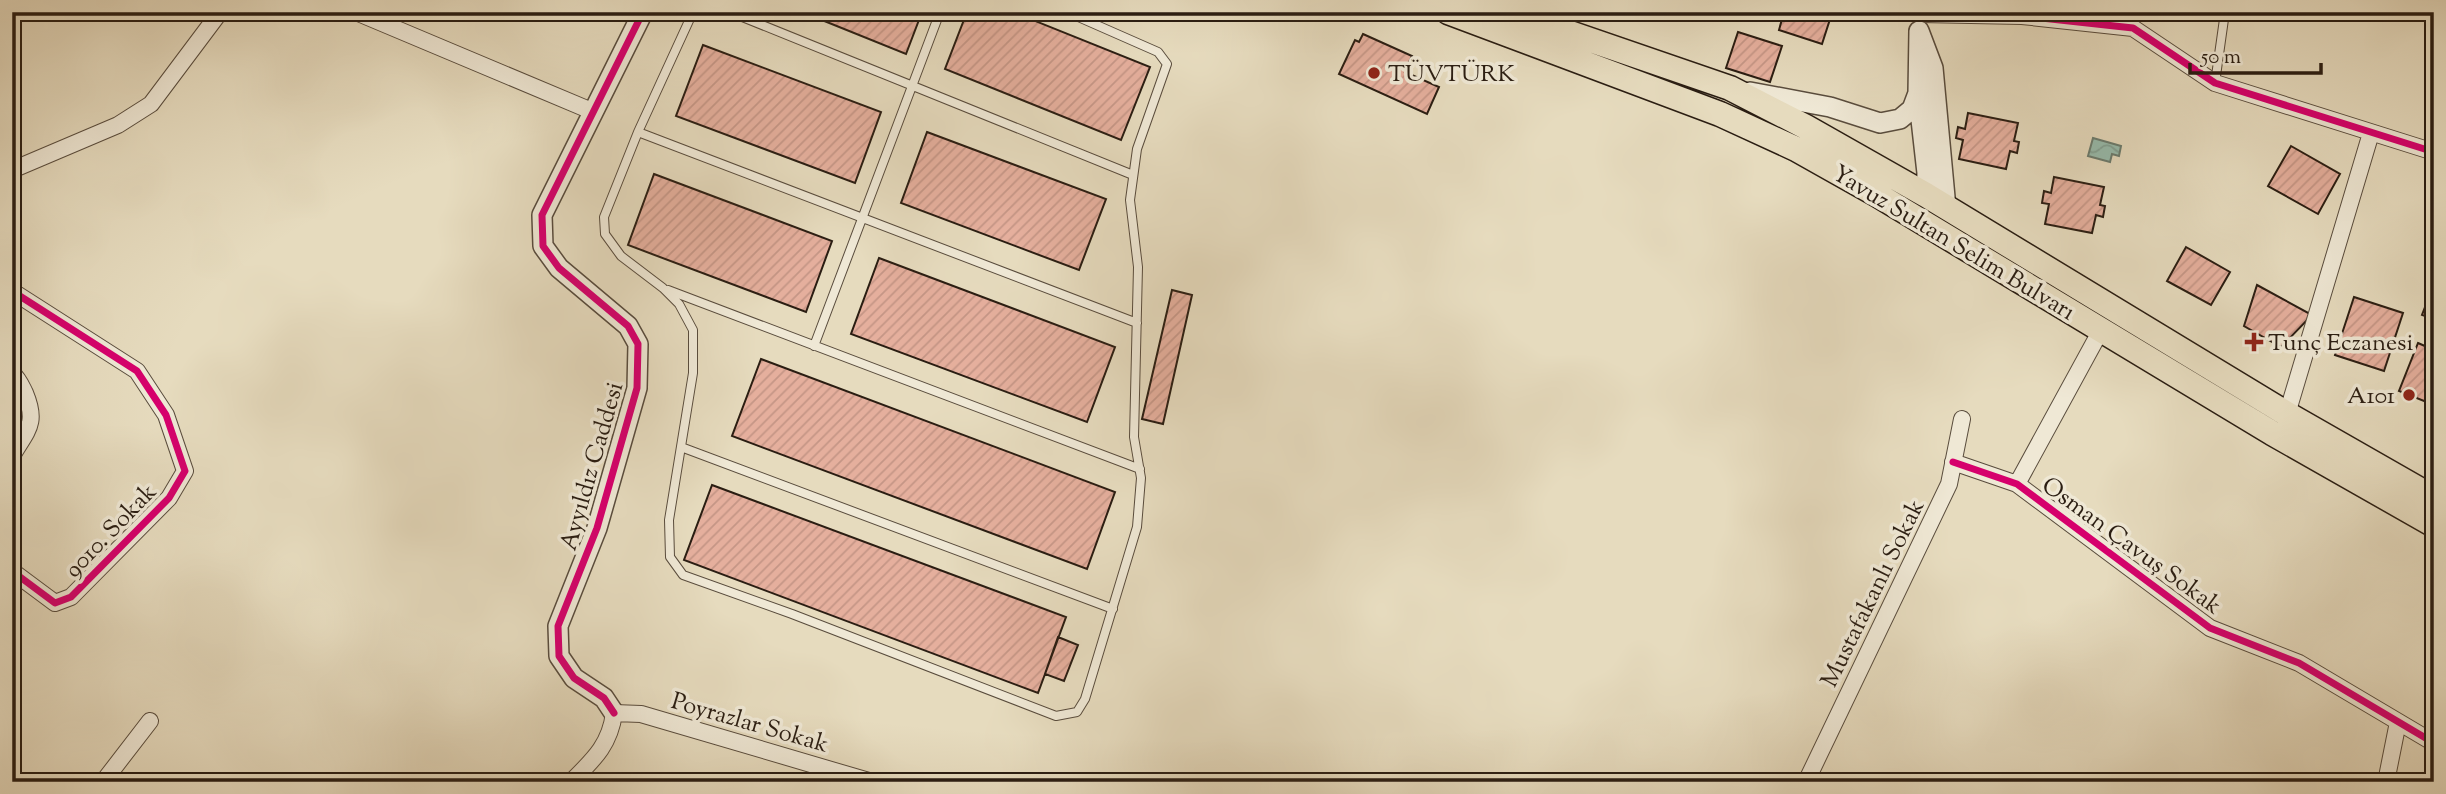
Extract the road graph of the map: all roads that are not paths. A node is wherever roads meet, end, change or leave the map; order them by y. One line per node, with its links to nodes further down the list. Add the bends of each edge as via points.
1 (220, 12): 20 (street, via 151,104 118,125)
2 (356, 12): 16 (street)
3 (643, 12): 16 (street, Ayyıldız Caddesi)
4 (693, 12): 17 (lane)
5 (730, 12): 13 (lane)
6 (940, 12): 13 (lane)
7 (1067, 12): 21 (lane, via 1158,52 1167,64 1137,149)
8 (1448, 12): 27 (main road, Yavuz Sultan Selim Bulvarı, via 1720,114 1796,149)
9 (1508, 12): 14 (main road, Yavuz Sultan Selim Bulvarı)
10 (2225, 12): 12 (lane)
11 (1920, 19): 12 (street, via 2022,16 2133,27); 15 (street); 22 (street, via 1933,68)
12 (2215, 83): 18 (street)
13 (913, 86): 21 (lane); 23 (lane)
14 (1730, 88): 15 (street, via 1830,107 1880,124 1900,119 1912,109); 22 (main road, Yavuz Sultan Selim Bulvarı)
15 (1918, 93): 22 (street, via 1927,173)
16 (594, 112): 41 (street, Ayyıldız Caddesi, via 542,215 543,246 559,268 628,326 638,344 636,388 597,528 558,626 559,656 574,678 604,698)
17 (638, 132): 23 (lane); 24 (lane, via 604,217 605,234 621,256)
18 (2371, 133): 19 (street); 30 (street)
19 (2434, 152)
20 (12, 170)
21 (1133, 175): 26 (lane, via 1130,200 1138,267)
22 (1936, 202): 30 (main road, Yavuz Sultan Selim Bulvarı)
23 (862, 217): 26 (lane); 28 (lane)
24 (663, 288): 28 (lane); 32 (lane, via 679,304 692,330 693,373)
25 (12, 290): 39 (street, 9010. Sokak, via 136,371 166,415 185,471 169,498 71,597 55,603)
26 (1137, 323): 35 (lane, via 1135,437)
27 (2101, 330): 36 (street); 38 (main road, Yavuz Sultan Selim Bulvarı)
28 (814, 346): 35 (lane)
29 (12, 373): 33 (street, via 32,409 29,429)
30 (2287, 414): 37 (main road, Yavuz Sultan Selim Bulvarı)
31 (1962, 419): 34 (street, Mustafakanlı Sokak)
32 (681, 447): 40 (lane); 40 (lane, via 669,520 670,558 682,575 1056,716 1077,712 1086,699)
33 (12, 456)
34 (1954, 462): 36 (street, Osman Çavuş Sokak); 48 (street, Mustafakanlı Sokak, via 1950,484)
35 (1140, 469): 40 (lane, via 1137,527)
36 (2017, 484): 43 (street, Osman Çavuş Sokak, via 2210,628 2299,663)
37 (2434, 498)
38 (2434, 525)
39 (12, 571)
40 (1113, 609)
41 (614, 713): 46 (street, via 611,733); 47 (street, Poyrazlar Sokak, via 641,714)
42 (150, 721): 45 (street)
43 (2398, 722): 44 (street, Osman Çavuş Sokak); 49 (street)
44 (2434, 743)
45 (103, 782)
46 (571, 782)
47 (872, 782)
48 (1806, 782)
49 (2386, 782)

